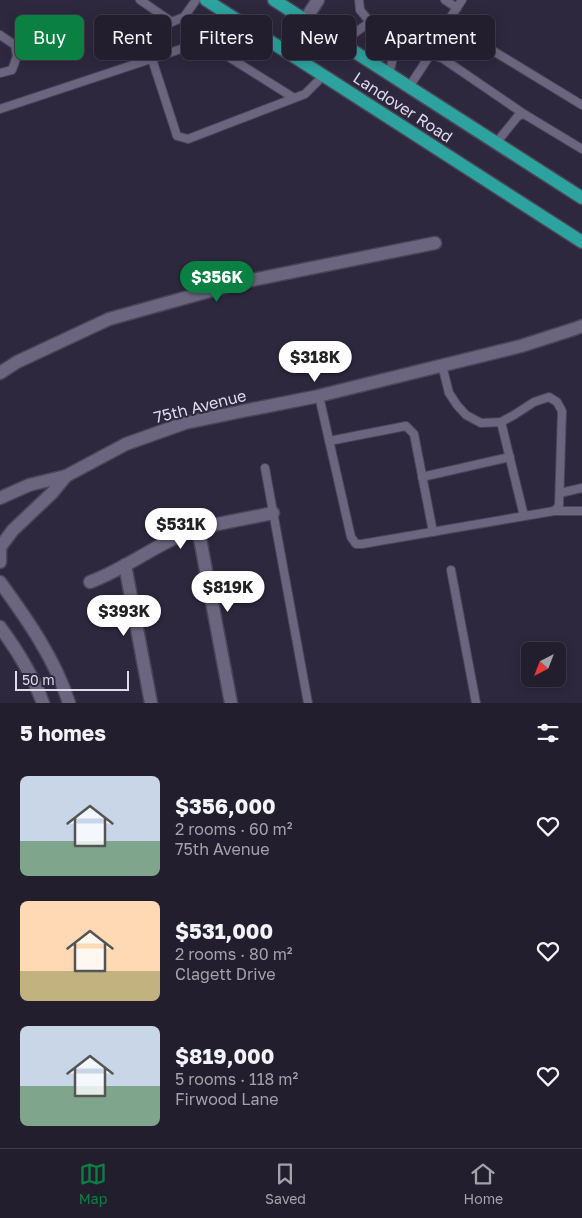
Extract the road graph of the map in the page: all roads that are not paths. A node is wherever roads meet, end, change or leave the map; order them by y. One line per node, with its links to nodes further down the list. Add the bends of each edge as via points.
1 (140, 0): 14 (lane)
2 (196, 0): 14 (lane, via 184,17)
3 (206, 0): 28 (main road, Landover Road)
4 (274, 0): 10 (main road, Landover Road)
5 (318, 0): 11 (street)
6 (360, 0): 13 (lane, via 360,10)
7 (445, 0): 9 (lane)
8 (462, 0): 9 (lane)
9 (457, 8): 12 (lane)
10 (297, 15)
11 (308, 15)
12 (452, 15)
13 (366, 17)
14 (172, 22)
15 (366, 25): 16 (lane)
16 (356, 33)
17 (0, 35): 26 (lane, via 15,45 17,56 12,70)
18 (171, 52): 30 (lane, via 192,45 208,44)
19 (356, 53): 27 (main road, Landover Road)
20 (495, 53): 31 (lane)
21 (149, 60): 32 (lane)
22 (152, 60): 30 (lane, via 177,136 188,139)
23 (392, 60): 27 (lane)
24 (427, 60): 29 (lane)
25 (445, 60): 33 (lane)
26 (0, 73)
27 (389, 74): 29 (main road, Landover Road)
28 (324, 76): 30 (lane, via 305,94); 37 (main road, Landover Road)
29 (408, 87): 34 (main road, Landover Road)
30 (294, 98)
31 (582, 105)
32 (0, 109)
33 (524, 114): 34 (lane, via 518,116); 35 (lane)
34 (496, 143): 36 (main road, Landover Road)
35 (582, 149)
36 (582, 198)
37 (582, 242)
38 (435, 243): 41 (street, via 242,282 109,319)
39 (582, 326): 40 (street, 75th Avenue, via 522,346)
40 (442, 365): 42 (street, 75th Avenue); 43 (lane, via 449,393 466,415 481,424)
41 (0, 373)
42 (319, 396): 44 (lane); 47 (street, 75th Avenue, via 185,424 126,444)
43 (501, 422): 45 (lane); 50 (lane, via 534,402 549,397 557,402 562,411)
44 (329, 440): 48 (lane, via 406,426 414,434); 57 (lane, via 351,537 356,544)
45 (510, 457): 48 (lane); 55 (lane)
46 (266, 468): 54 (lane)
47 (66, 476): 51 (street, 75th Avenue, via 29,485); 58 (street, 75th Avenue)
48 (422, 477): 57 (lane)
49 (582, 488): 50 (lane)
50 (560, 493): 52 (lane)
51 (0, 498)
52 (557, 509): 53 (lane); 55 (lane)
53 (582, 511)
54 (273, 513): 56 (street); 69 (lane)
55 (524, 516): 57 (lane)
56 (198, 528): 60 (street, via 174,537); 65 (street)
57 (433, 532)
58 (0, 546): 59 (street)
59 (0, 562)
60 (125, 566): 63 (street); 68 (street)
61 (451, 570): 70 (lane)
62 (0, 582): 67 (street, via 40,642)
63 (90, 582)
64 (0, 627): 66 (street, via 22,660)
65 (227, 702)
66 (43, 703)
67 (69, 703)
68 (151, 703)
69 (308, 703)
70 (476, 703)

